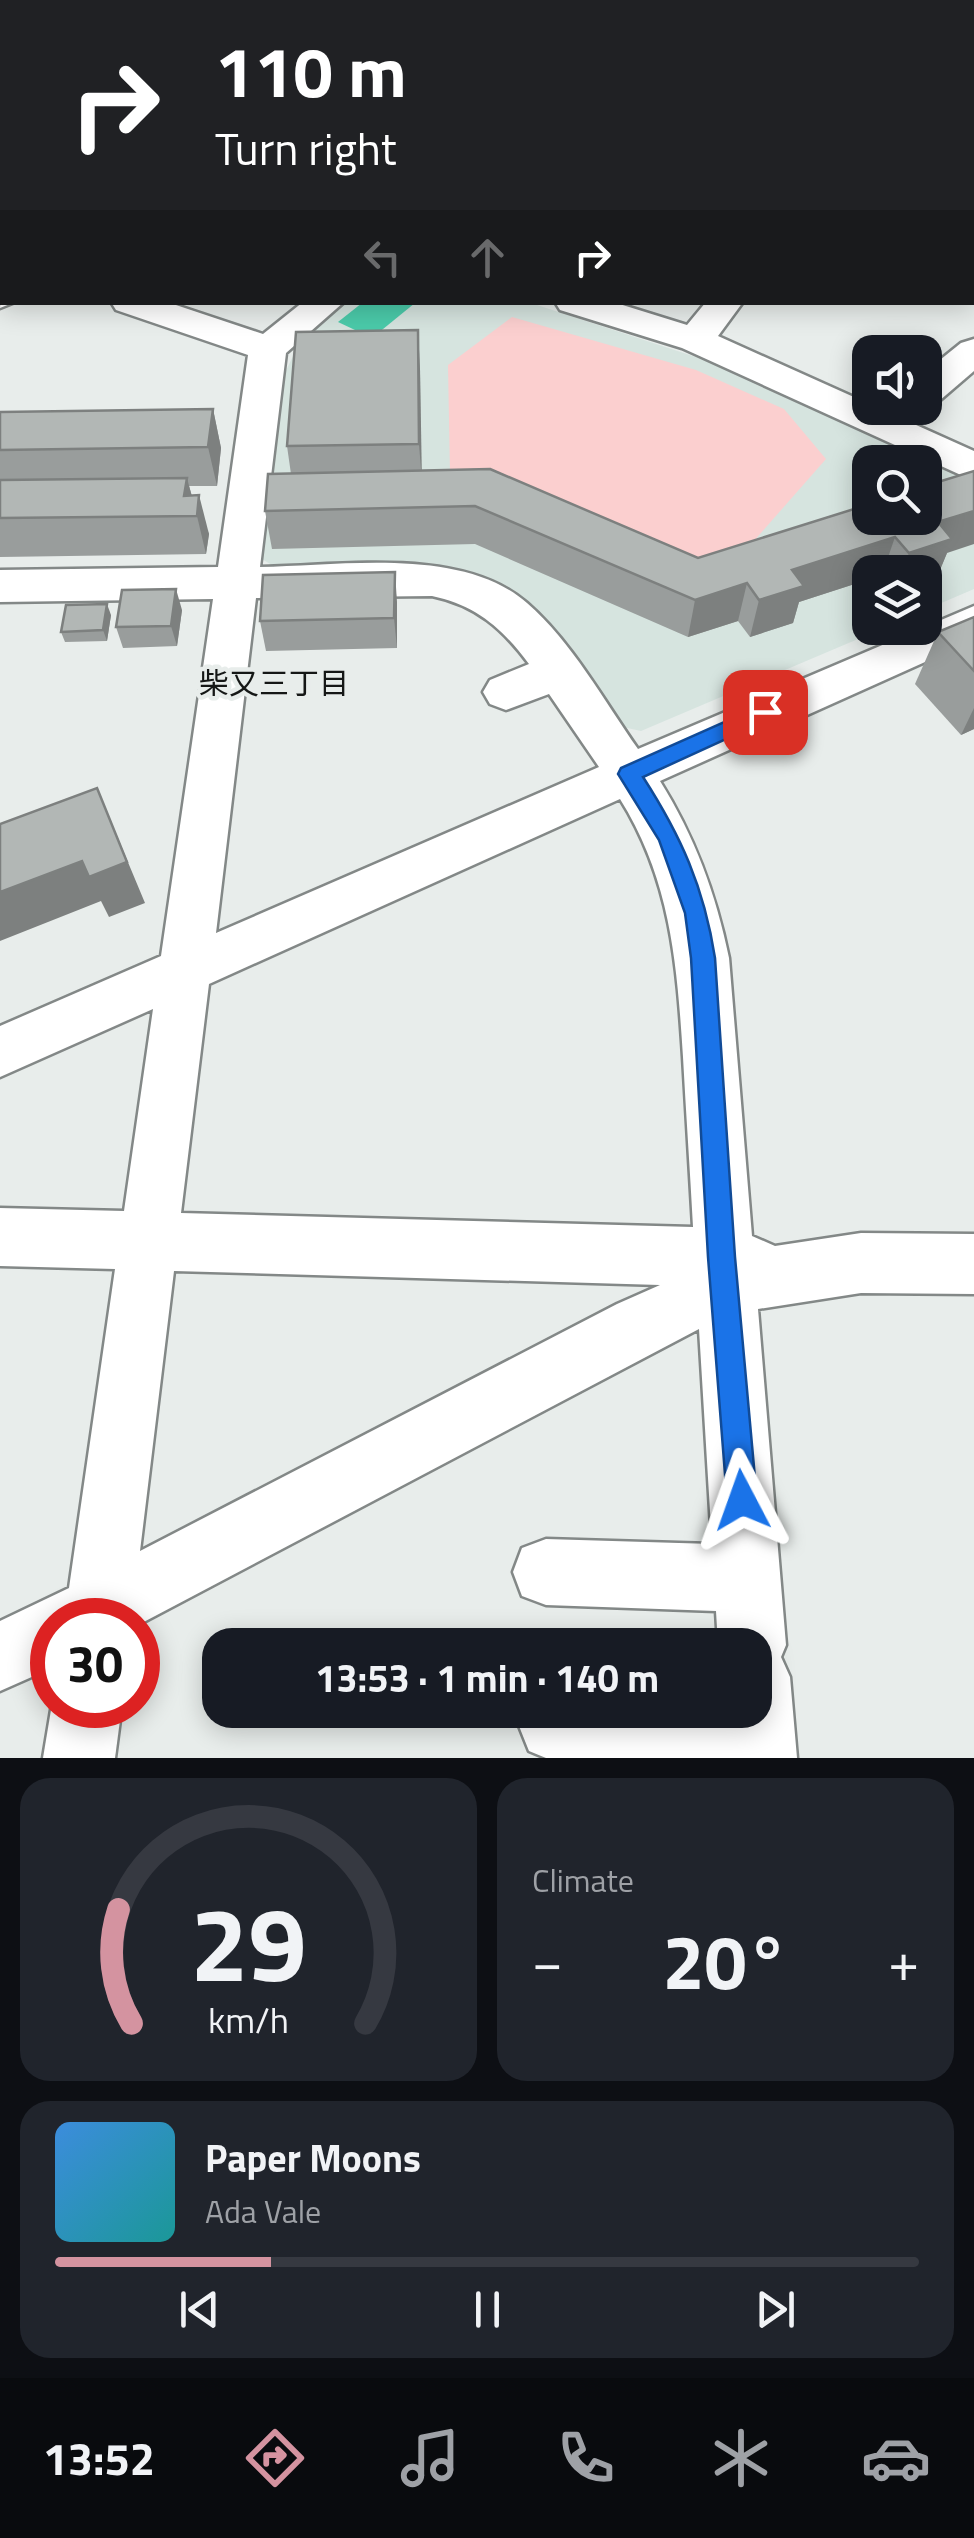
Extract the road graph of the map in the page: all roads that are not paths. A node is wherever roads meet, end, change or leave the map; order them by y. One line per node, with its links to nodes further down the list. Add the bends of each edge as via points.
1 (138, 305): 6 (street)
2 (322, 305): 6 (street)
3 (584, 305): 5 (street)
4 (724, 305): 5 (street)
5 (695, 340): 9 (street)
6 (268, 350): 12 (street)
7 (974, 350): 8 (street)
8 (942, 377)
9 (852, 399)
10 (910, 425): 11 (street)
11 (974, 466)
12 (235, 582): 13 (street); 15 (street, via 449,583 503,607); 18 (street)
13 (0, 586)
14 (974, 622): 17 (street)
15 (557, 672): 16 (street); 17 (street)
16 (506, 692)
17 (629, 774): 18 (street); 23 (street, via 670,837 697,913)
18 (186, 969): 19 (street); 21 (street)
19 (0, 1052)
20 (0, 1236): 21 (street)
21 (147, 1241): 23 (street); 26 (street)
22 (974, 1264): 23 (street)
23 (744, 1272): 25 (street); 27 (street)
24 (546, 1572): 25 (street)
25 (747, 1579): 28 (street)
26 (86, 1598)
27 (123, 1598)
28 (751, 1628)
29 (30, 1643): 30 (street)
30 (0, 1657)
31 (83, 1728): 32 (street)
32 (79, 1758)

